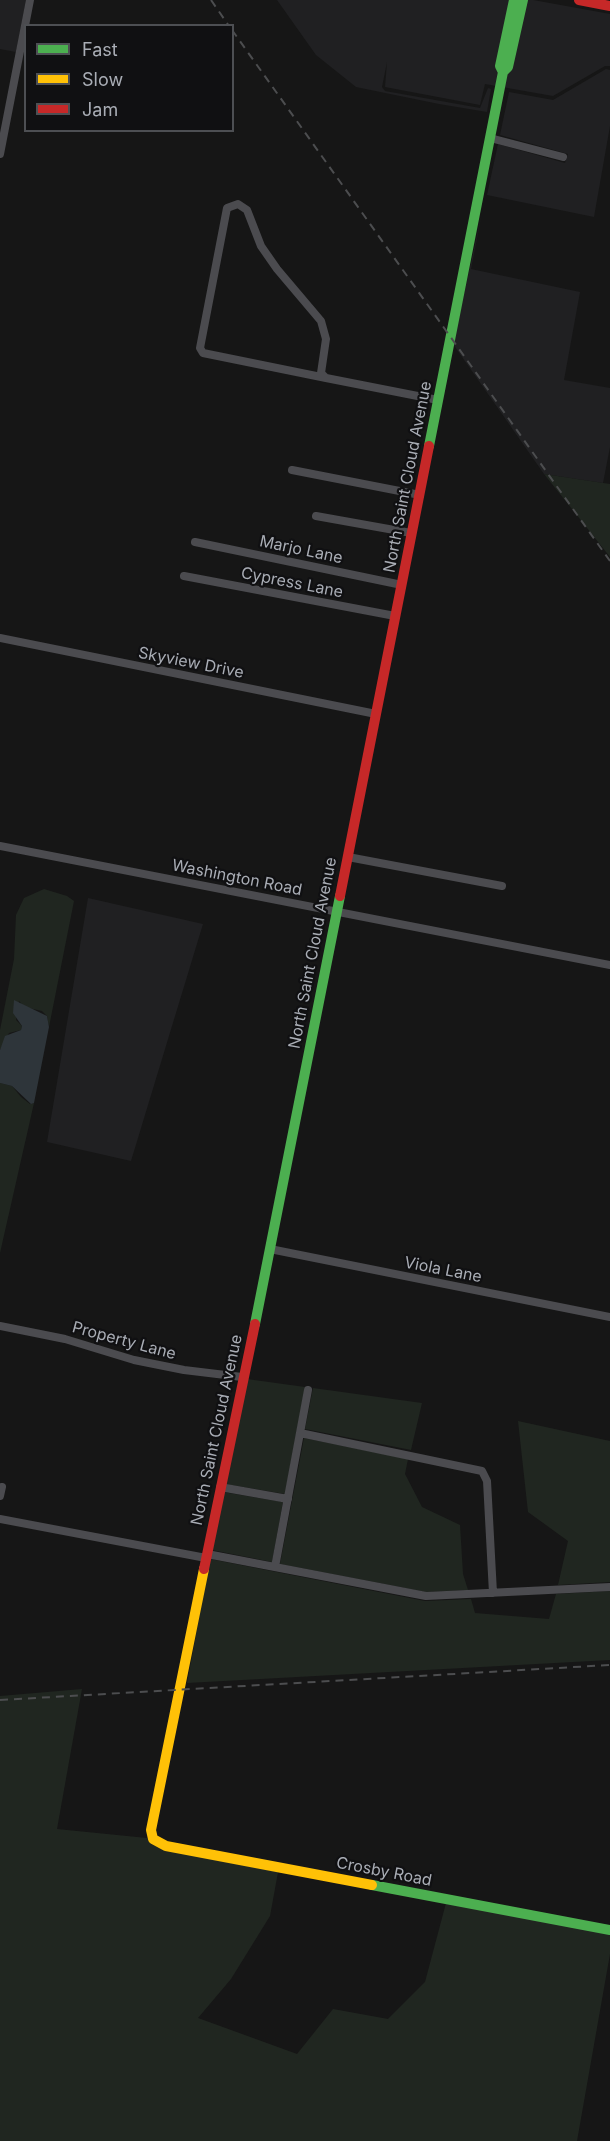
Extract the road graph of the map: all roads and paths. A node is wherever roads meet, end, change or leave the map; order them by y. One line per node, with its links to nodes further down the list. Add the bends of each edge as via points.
1 (30, 0): 6 (street)
2 (514, 0): 8 (main road, North Saint Cloud Avenue)
3 (523, 0): 8 (main road, North Saint Cloud Avenue, via 508,67)
4 (579, 0): 5 (main road)
5 (610, 6)
6 (25, 24)
7 (24, 31): 10 (street)
8 (502, 72): 9 (main road, North Saint Cloud Avenue)
9 (490, 138): 11 (street); 13 (main road, North Saint Cloud Avenue)
10 (0, 154)
11 (563, 157)
12 (326, 378): 12 (street, via 321,373 326,339 321,321 266,254 247,210 238,204 227,208 200,348 203,353); 13 (street)
13 (438, 400): 15 (main road, North Saint Cloud Avenue)
14 (292, 470): 15 (street)
15 (420, 495): 17 (main road, North Saint Cloud Avenue)
16 (316, 516): 17 (street)
17 (411, 533): 20 (main road, North Saint Cloud Avenue)
18 (195, 542): 20 (street, Marjo Lane)
19 (184, 576): 21 (street, Cypress Lane)
20 (402, 585): 21 (main road, North Saint Cloud Avenue)
21 (395, 616): 23 (main road, North Saint Cloud Avenue)
22 (0, 638): 23 (street, Skyview Drive)
23 (376, 714): 25 (main road, North Saint Cloud Avenue)
24 (0, 846): 27 (street, Washington Road)
25 (348, 856): 26 (street); 27 (main road, North Saint Cloud Avenue)
26 (502, 886)
27 (336, 912): 28 (street, Washington Road); 29 (main road, North Saint Cloud Avenue)
28 (610, 965)
29 (270, 1249): 30 (street, Viola Lane); 32 (main road, North Saint Cloud Avenue)
30 (610, 1317)
31 (0, 1326): 32 (street, Property Lane, via 65,1339 134,1360)
32 (242, 1377): 36 (main road, North Saint Cloud Avenue)
33 (308, 1390): 34 (street)
34 (300, 1433): 38 (street); 43 (street, via 482,1471 487,1481)
35 (2, 1487): 37 (street)
36 (220, 1487): 38 (street); 40 (main road, North Saint Cloud Avenue)
37 (0, 1497)
38 (288, 1499): 41 (street)
39 (0, 1519): 40 (street)
40 (206, 1556): 41 (street); 44 (main road, North Saint Cloud Avenue, via 150,1823)
41 (275, 1567): 43 (street, via 426,1596)
42 (610, 1587): 43 (street)
43 (493, 1593)
44 (153, 1839): 45 (main road, Crosby Road, via 166,1846)
45 (610, 1930)

